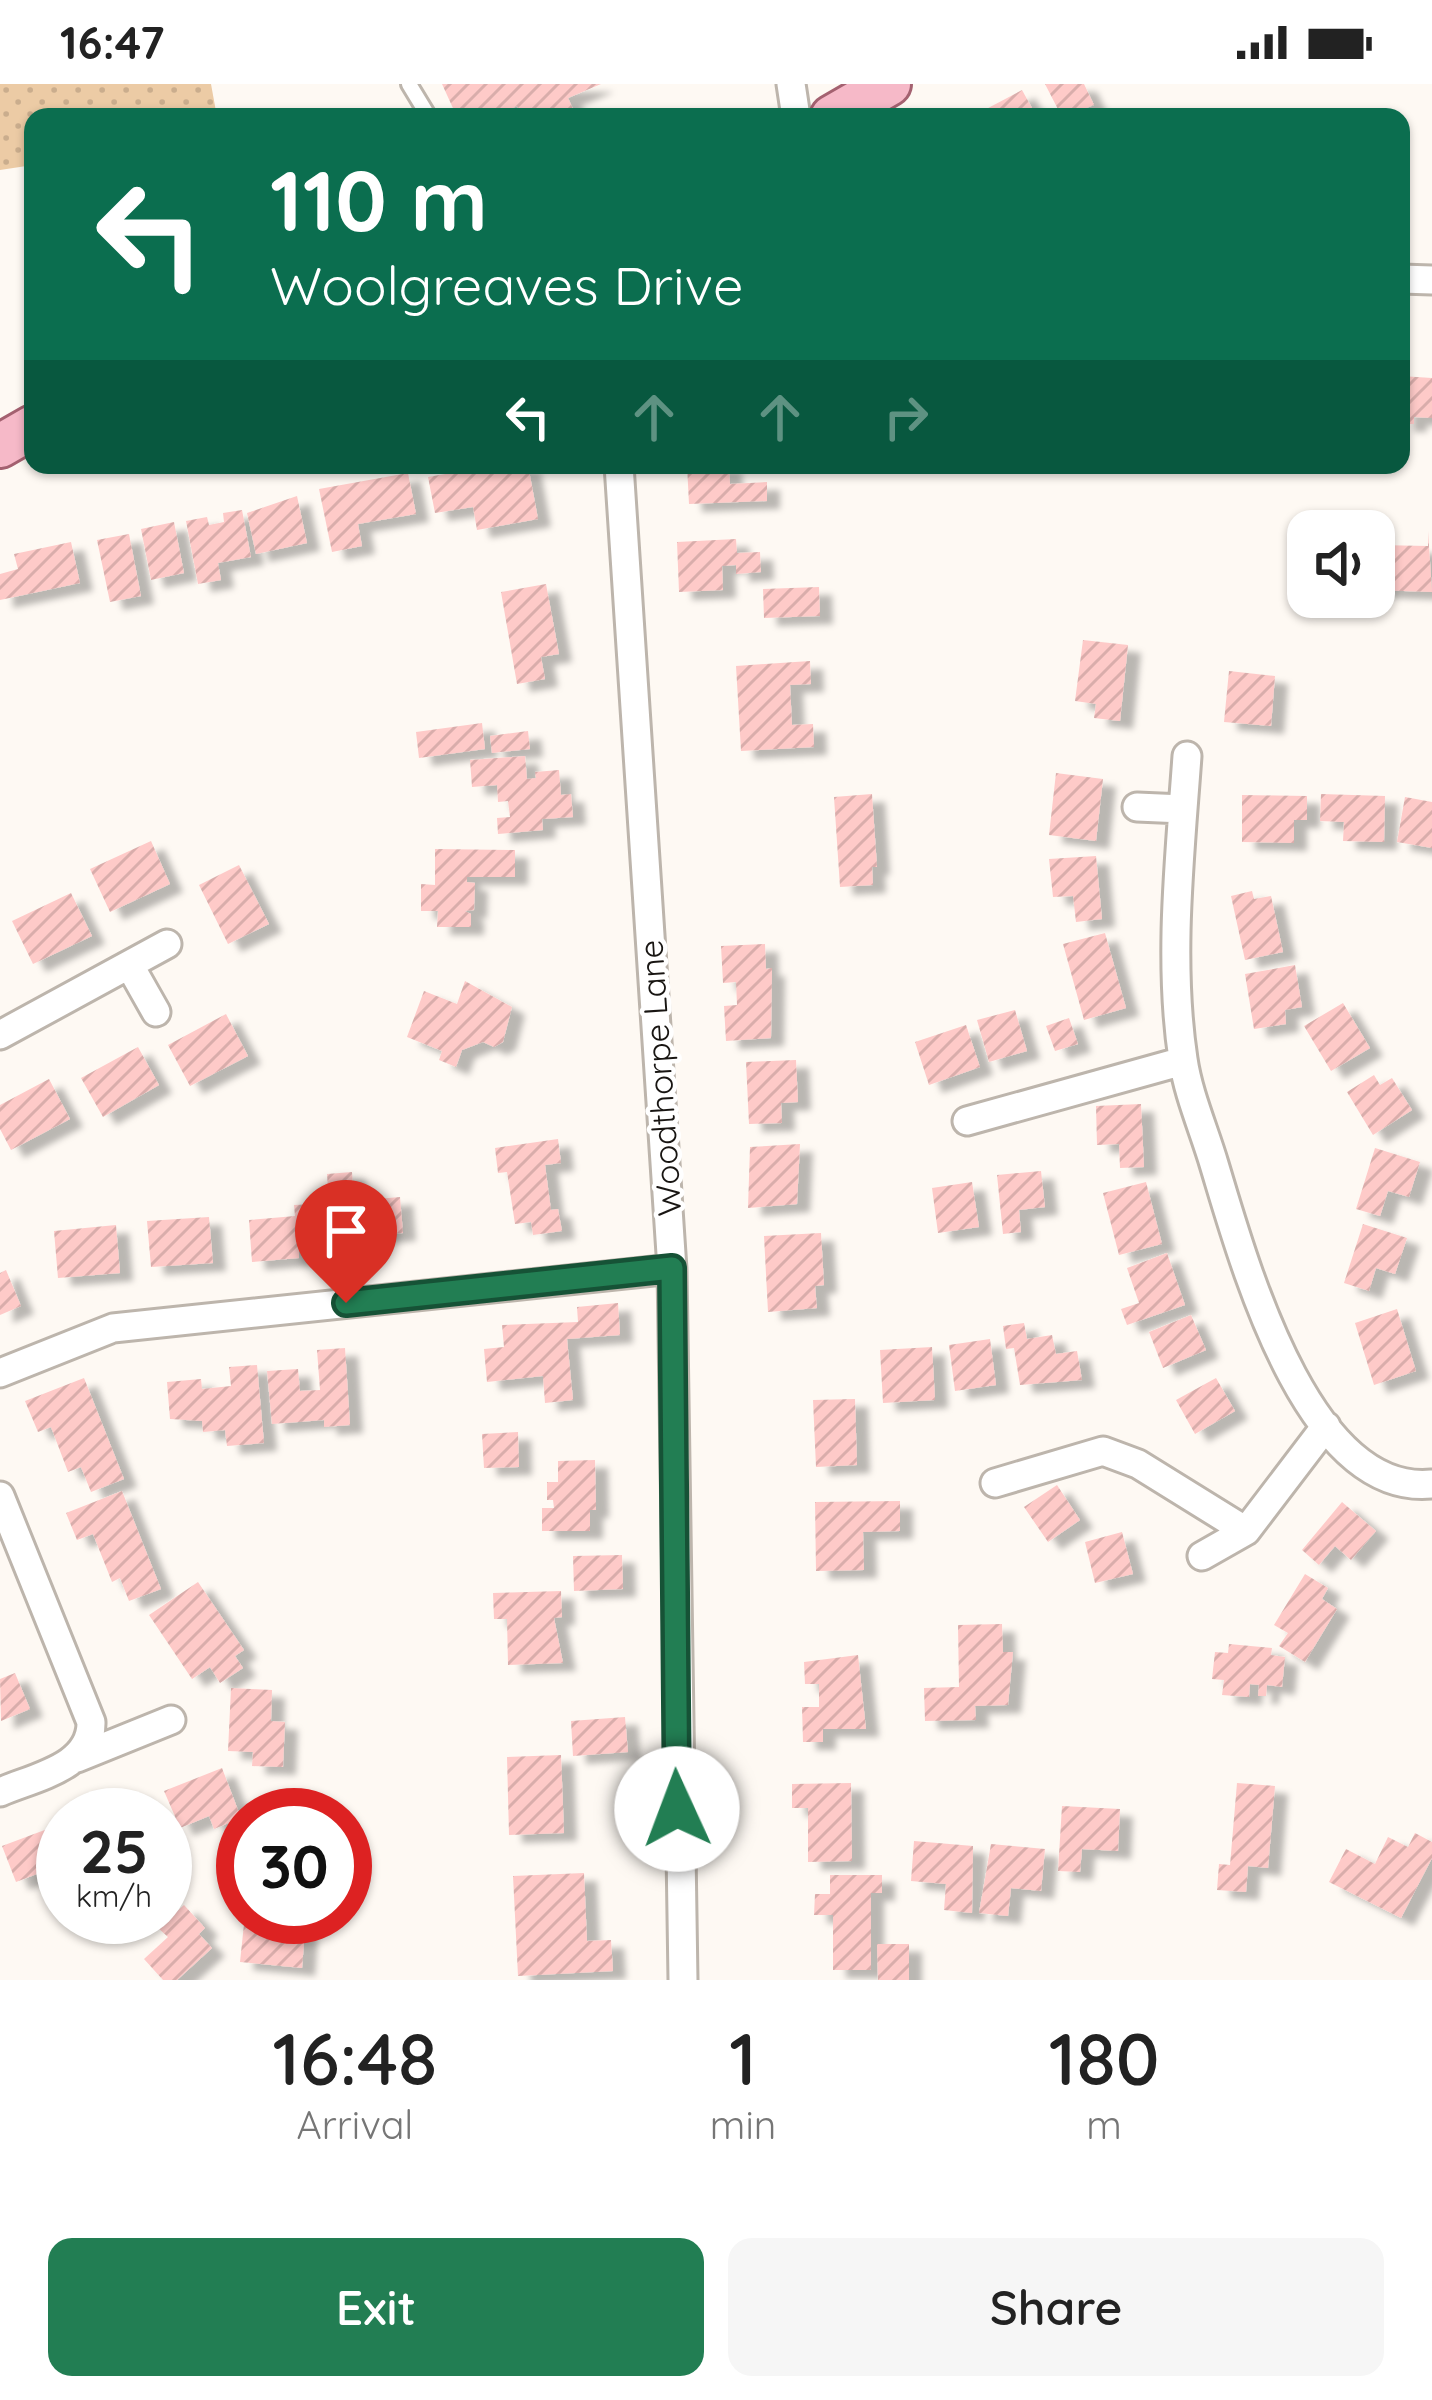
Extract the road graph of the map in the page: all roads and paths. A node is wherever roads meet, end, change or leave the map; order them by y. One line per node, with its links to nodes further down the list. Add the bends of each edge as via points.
1 (890, 84): 2 (main road)
2 (848, 108)
3 (620, 474): 13 (street, Woodthorpe Lane)
4 (1187, 756): 6 (street)
5 (1137, 806): 6 (street)
6 (1183, 809): 11 (street)
7 (167, 944): 8 (street)
8 (130, 966): 9 (street); 10 (street)
9 (156, 1012)
10 (0, 1035)
11 (1183, 1061): 12 (street); 15 (street, via 1255,1294)
12 (967, 1121)
13 (672, 1268): 14 (street, via 113,1328); 24 (street, Woodthorpe Lane)
14 (0, 1373)
15 (1326, 1426): 17 (street, via 1379,1476); 19 (street)
16 (995, 1483): 19 (street, via 1103,1450)
17 (1432, 1484)
18 (0, 1496): 22 (street, via 91,1722)
19 (1246, 1531): 20 (street)
20 (1202, 1556)
21 (171, 1720): 22 (street)
22 (77, 1758): 23 (street)
23 (0, 1792)
24 (683, 1980)

